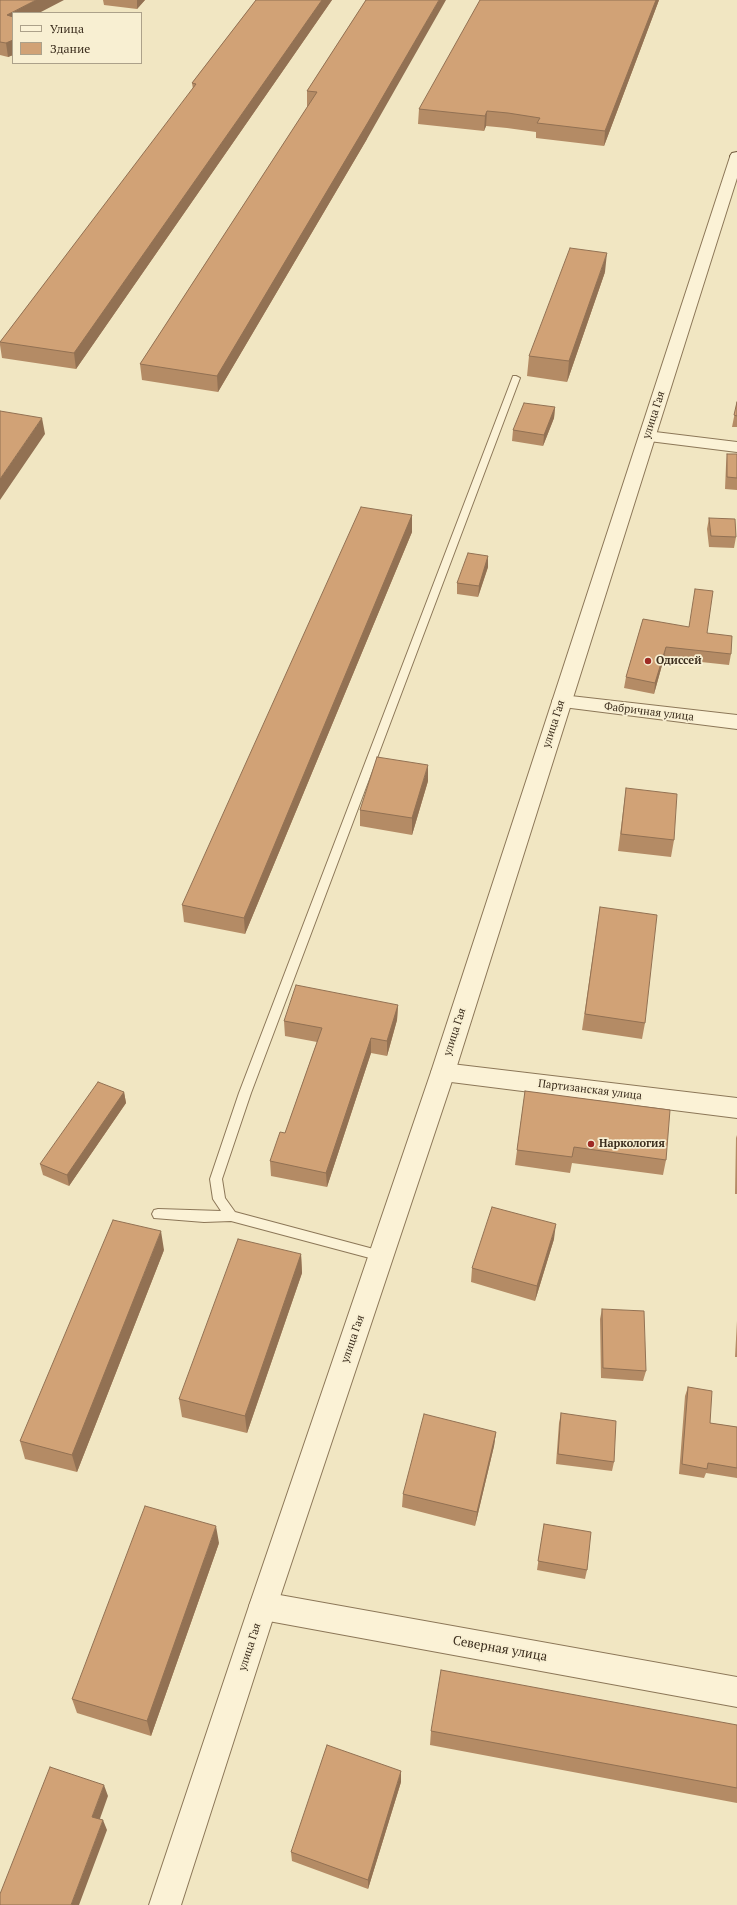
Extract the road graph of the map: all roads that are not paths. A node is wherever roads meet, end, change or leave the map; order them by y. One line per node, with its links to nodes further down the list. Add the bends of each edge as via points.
1 (737, 157): 3 (street, улица Гая)
2 (516, 378): 10 (lane, via 219,1166 216,1179 219,1198)
3 (647, 436): 4 (street); 5 (street, улица Гая)
4 (737, 447)
5 (562, 701): 6 (street, Фабричная улица); 7 (street, улица Гая)
6 (737, 722)
7 (442, 1072): 8 (street, Партизанская улица); 11 (street, улица Гая)
8 (737, 1108)
9 (158, 1214): 10 (lane)
10 (231, 1216): 11 (lane)
11 (381, 1256): 12 (street, улица Гая)
12 (263, 1606): 13 (street, Северная улица); 14 (street, улица Гая)
13 (737, 1692)
14 (165, 1905)

